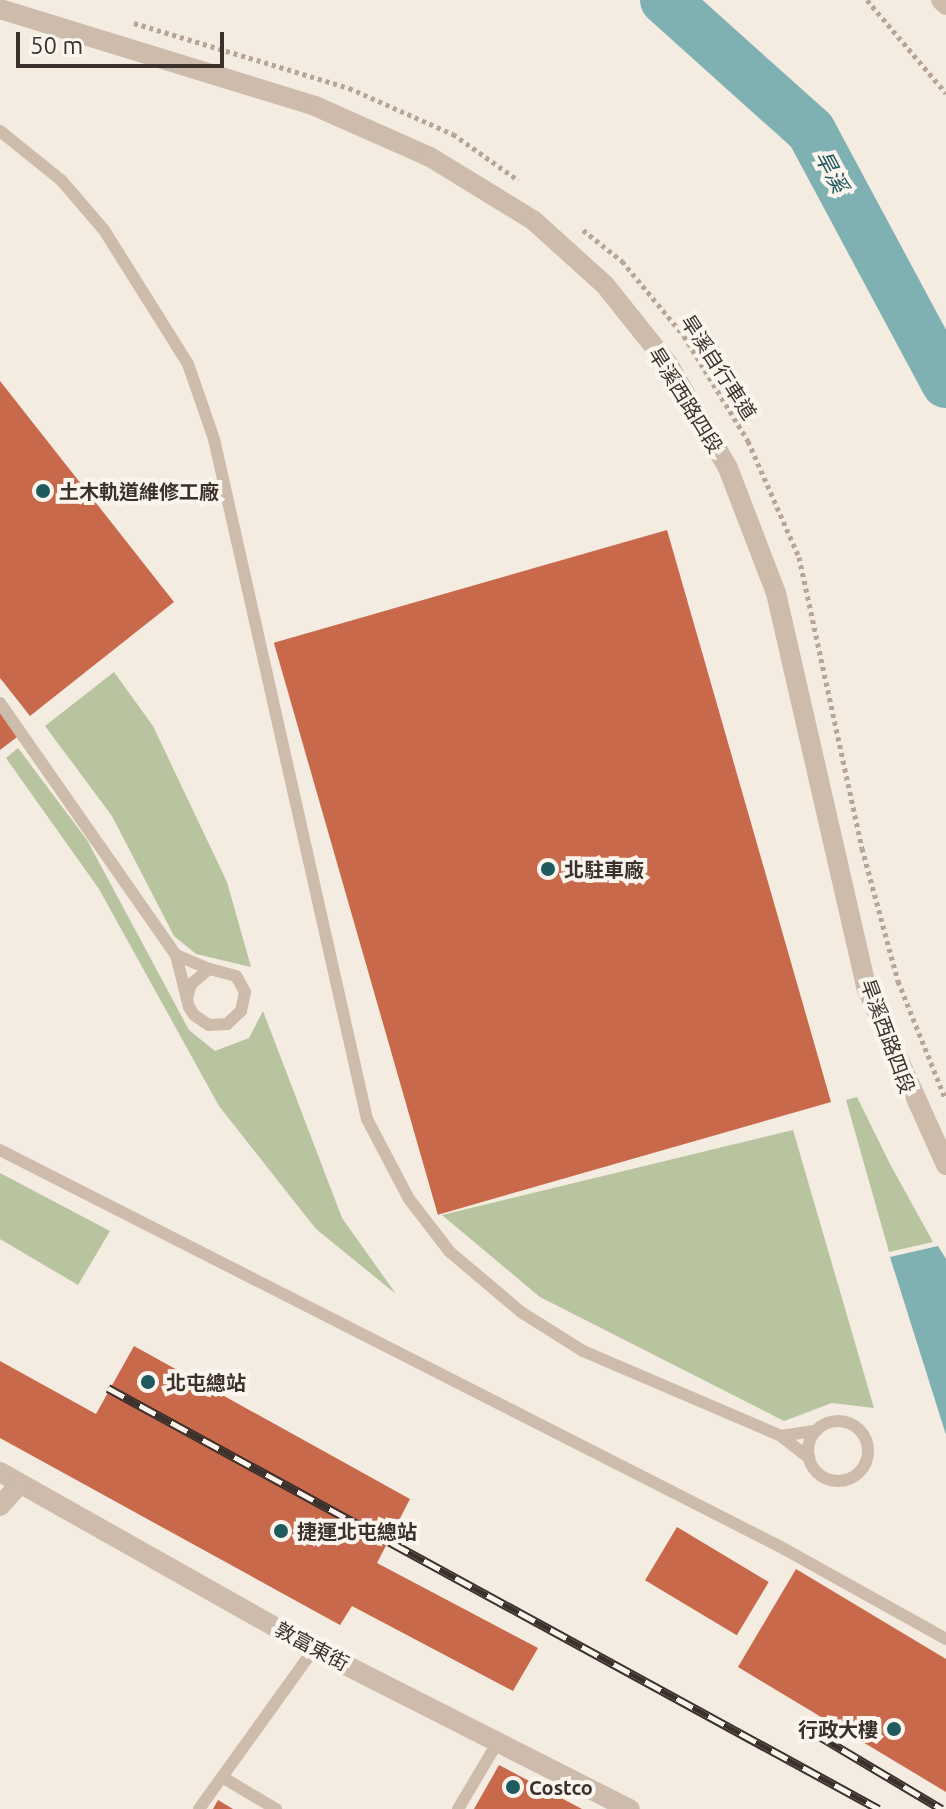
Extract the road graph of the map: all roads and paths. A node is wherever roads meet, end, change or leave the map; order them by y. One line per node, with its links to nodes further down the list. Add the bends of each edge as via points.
1 (867, 0): 6 (path)
2 (941, 0): 3 (street)
3 (946, 5)
4 (0, 9): 16 (street, 旱溪西路四段, via 315,106 430,157 533,220 605,285 668,364 728,468 776,593 867,989)
5 (130, 22): 8 (path, via 349,88 453,134)
6 (946, 93)
7 (0, 131): 18 (lane, via 61,180 104,230 188,364 214,439 367,1119 409,1199 450,1252 533,1320 583,1351)
8 (529, 188)
9 (576, 224): 14 (path, 旱溪自行車道, via 622,261 684,336 748,441 799,557 898,981)
10 (0, 703): 11 (lane)
11 (176, 955): 12 (lane); 13 (lane)
12 (209, 969): 13 (lane, via 191,984); 13 (lane, via 236,976 245,992 241,1011 227,1024 209,1025 194,1015)
13 (187, 998)
14 (946, 1101)
15 (0, 1150): 23 (lane, via 779,1546)
16 (946, 1165)
17 (817, 1430): 18 (lane); 19 (lane); 19 (lane, via 835,1421 854,1425 867,1440 868,1460 856,1476 837,1482 819,1475)
18 (781, 1436): 19 (lane)
19 (809, 1458)
20 (0, 1472): 21 (street, 敦富東街)
21 (19, 1485): 22 (street); 24 (street, 敦富東街)
22 (0, 1506)
23 (946, 1639)
24 (314, 1649): 25 (street, 敦富東街); 26 (lane)
25 (499, 1740): 29 (lane); 30 (street, 敦富東街)
26 (222, 1777): 27 (lane); 28 (lane)
27 (199, 1809)
28 (276, 1809)
29 (458, 1809)
30 (630, 1809)

